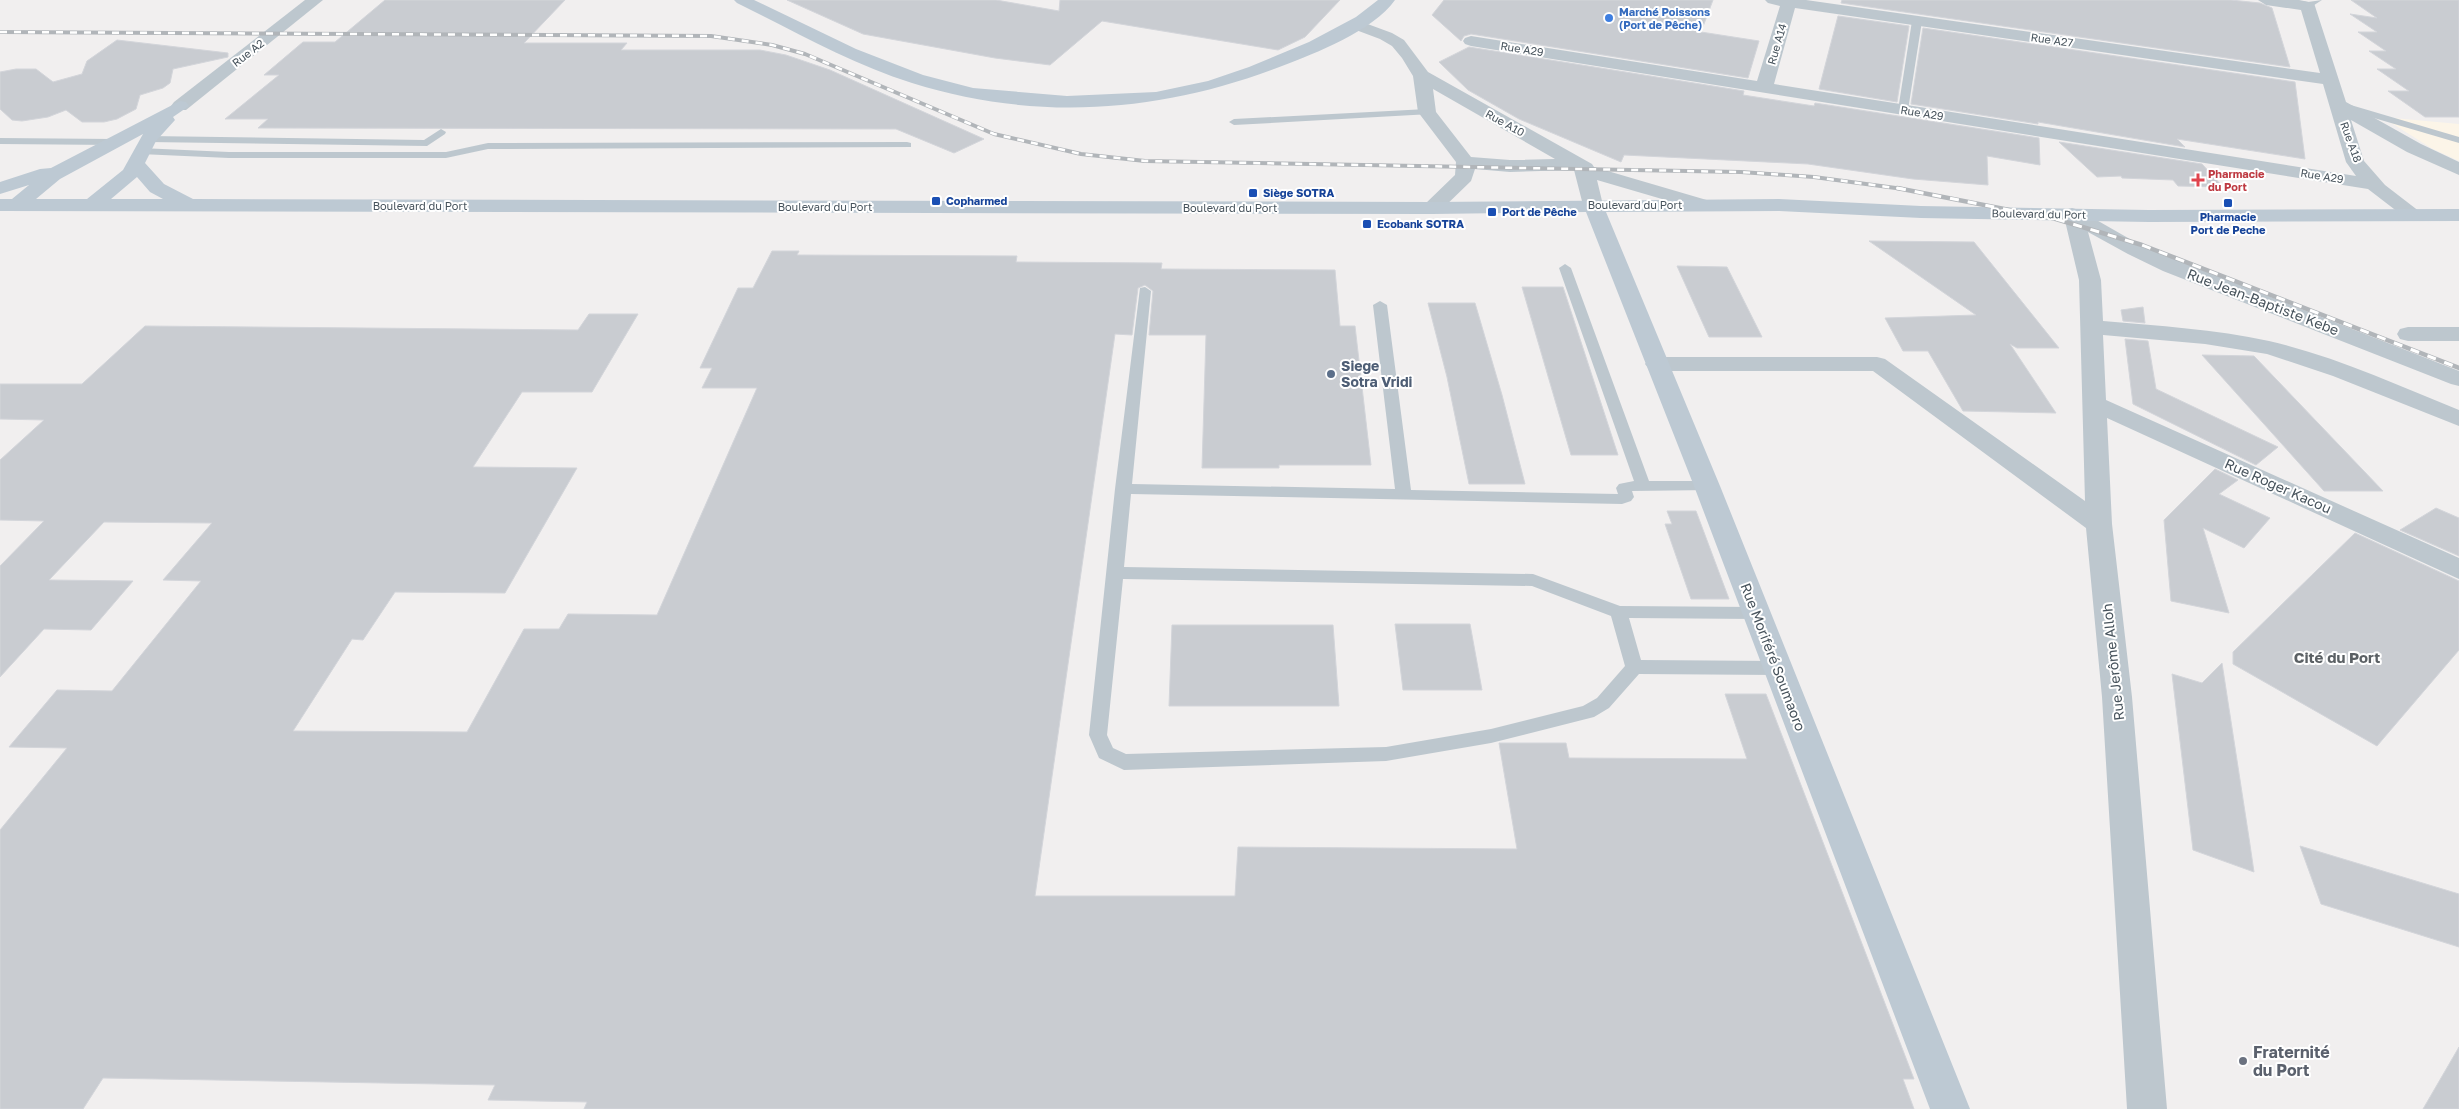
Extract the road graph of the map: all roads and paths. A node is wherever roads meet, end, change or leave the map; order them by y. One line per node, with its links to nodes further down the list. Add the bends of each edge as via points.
1 (315, 0): 14 (street, Rue A2)
2 (742, 0): 8 (main road, via 880,65 918,79 954,89 1051,100 1156,97 1203,87 1292,56)
3 (1387, 0): 8 (main road)
4 (2266, 0): 6 (street)
5 (1784, 1): 7 (street, Rue A27); 12 (street, Rue A14)
6 (2308, 2): 11 (street, Rue A18)
7 (1918, 21): 11 (street, Rue A27); 15 (lane)
8 (1354, 24): 10 (street, Rue A10, via 1398,43)
9 (1471, 41): 12 (street, Rue A29)
10 (1422, 76): 16 (street, Rue A10); 26 (street, Rue A10)
11 (2330, 80): 13 (street, Rue A18)
12 (1764, 87): 15 (street, Rue A29)
13 (2338, 104): 19 (lane); 27 (street, Rue A18, via 2414,148); 28 (street, Rue A18, via 2355,162)
14 (180, 106): 21 (main road); 23 (main road)
15 (1903, 110): 28 (street, Rue A29)
16 (1427, 112): 17 (lane); 24 (street, Rue A10)
17 (1234, 122)
18 (441, 132): 23 (lane, via 427,143)
19 (2459, 140)
20 (0, 141): 21 (lane)
21 (114, 142): 25 (main road)
22 (907, 145): 23 (lane, via 488,146 446,155 229,155)
23 (141, 151): 32 (main road, via 121,182); 33 (main road, via 157,188)
24 (1465, 162): 26 (street); 35 (street, via 1464,177)
25 (72, 164): 29 (main road); 30 (main road)
26 (1582, 168): 31 (street, Rue A10); 34 (street)
27 (2459, 169)
28 (2373, 184): 36 (street, Rue A18)
29 (0, 188)
30 (8, 205): 32 (main road, Boulevard du Port)
31 (1703, 205): 34 (main road, Boulevard du Port); 38 (main road, Boulevard du Port)
32 (91, 206): 33 (main road, Boulevard du Port)
33 (190, 206): 35 (main road, Boulevard du Port)
34 (1593, 206): 35 (main road, Boulevard du Port); 45 (main road, Rue Moriféré Soumaoro)
35 (1432, 208)
36 (2414, 215): 37 (main road, Boulevard du Port); 38 (main road, Boulevard du Port)
37 (2459, 215)
38 (2074, 216): 42 (street, Rue Jerôme Alloh, via 2090,280); 46 (street, Rue Jean-Baptiste Kebe, via 2171,266)
39 (1565, 268): 49 (lane)
40 (1145, 290): 51 (lane)
41 (1380, 305): 52 (lane)
42 (2093, 327): 47 (street, Rue Jerôme Alloh); 48 (street, via 2271,349 2316,362)
43 (2408, 334): 44 (street)
44 (2459, 334)
45 (1657, 364): 50 (main road, Rue Moriféré Soumaoro); 53 (street, via 1884,366)
46 (2459, 379)
47 (2096, 404): 53 (street, Rue Jerôme Alloh); 54 (street, Rue Roger Kacou)
48 (2459, 420)
49 (1643, 486): 50 (lane); 52 (lane, via 1625,487 1626,497 1622,499)
50 (1707, 486): 57 (main road, Rue Moriféré Soumaoro)
51 (1123, 489): 52 (lane); 55 (lane)
52 (1404, 496)
53 (2100, 524): 61 (street, Rue Jerôme Alloh, via 2118,697)
54 (2459, 569)
55 (1116, 573): 56 (lane, via 1532,580); 58 (lane, via 1098,735 1106,753 1124,762 1386,754 1490,736 1588,712 1602,703)
56 (1618, 612): 57 (lane); 58 (lane)
57 (1756, 613): 59 (main road, Rue Moriféré Soumaoro)
58 (1634, 668): 59 (lane)
59 (1778, 668): 60 (main road, Rue Moriféré Soumaoro)
60 (1950, 1109)
61 (2147, 1109)

